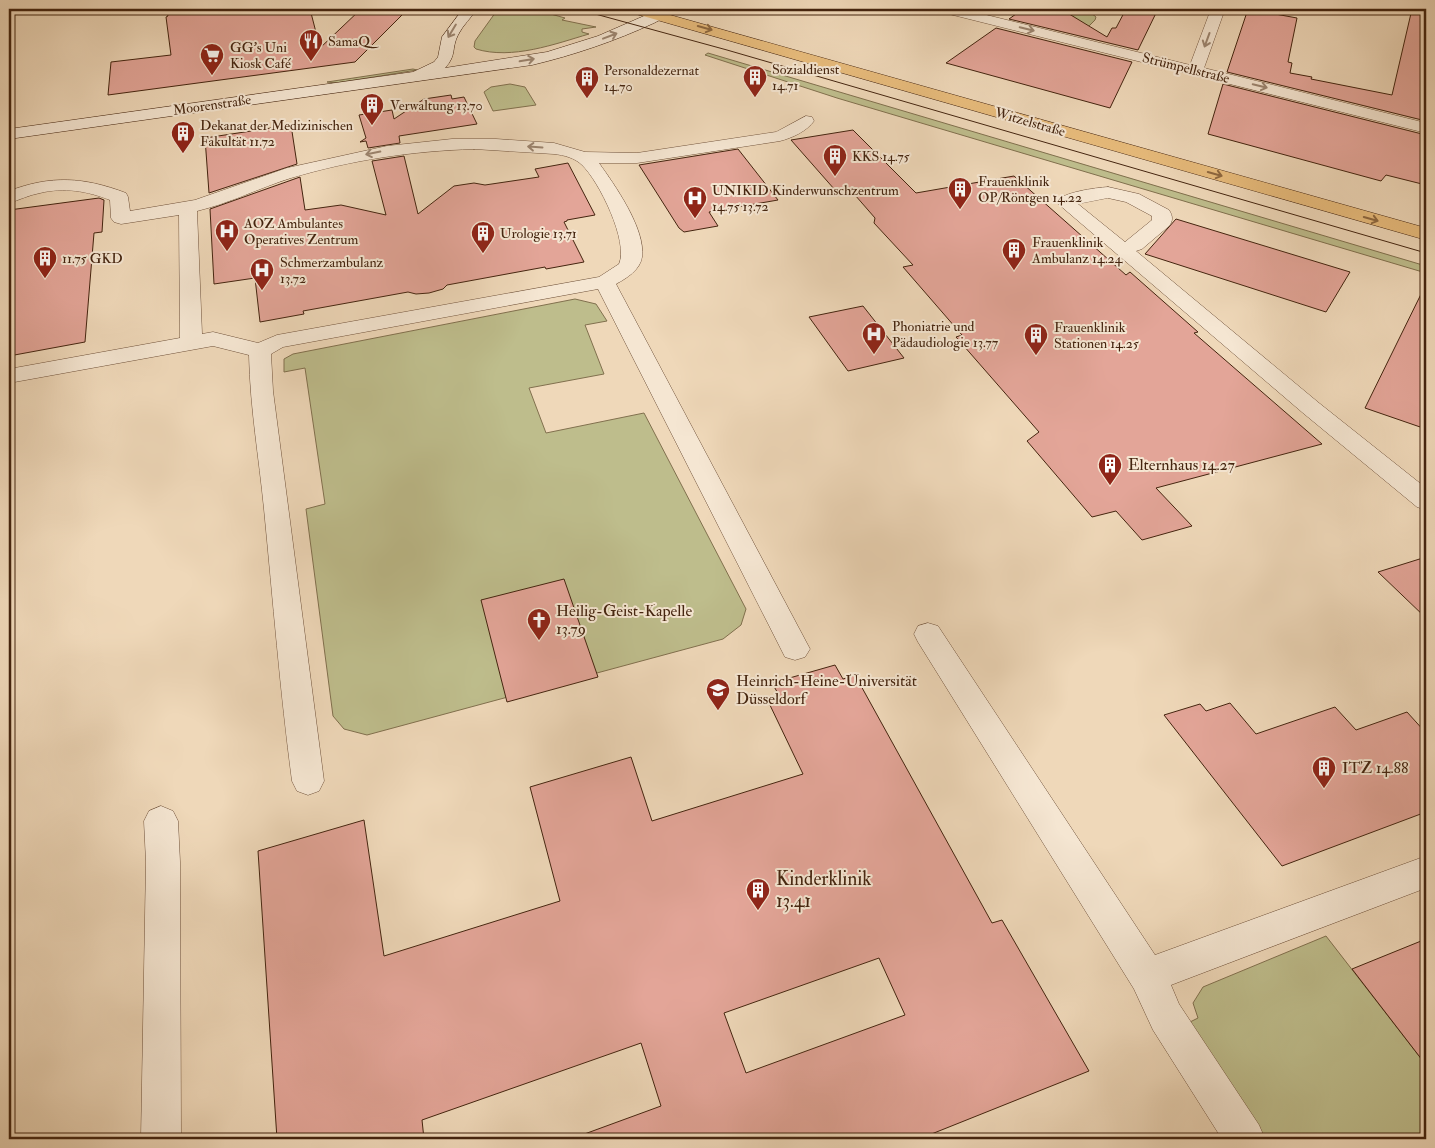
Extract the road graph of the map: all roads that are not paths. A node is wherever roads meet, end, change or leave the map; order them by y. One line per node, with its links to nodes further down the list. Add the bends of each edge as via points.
1 (470, 9): 7 (street, one-way to 7, via 447,40)
2 (634, 9): 6 (main road, Witzelstraße)
3 (682, 9): 17 (main road, Witzelstraße)
4 (946, 9): 9 (street, Strümpellstraße, one-way to 9)
5 (1218, 9): 9 (street, one-way to 9)
6 (664, 12): 8 (street, Moorenstraße, one-way to 6, via 538,59 576,49); 18 (main road, Witzelstraße, one-way to 18)
7 (446, 58): 8 (street, Moorenstraße); 10 (street, Moorenstraße, via 428,72)
8 (479, 68): 10 (street, Moorenstraße)
9 (1196, 70): 12 (street, Strümpellstraße, one-way to 12)
10 (415, 77): 13 (street, Moorenstraße)
11 (806, 121): 14 (street, via 780,136 637,158)
12 (1426, 128)
13 (9, 134)
14 (582, 157): 16 (street, one-way to 16, via 561,150 498,144 412,147 343,159 264,181); 20 (street, via 590,161 626,224 633,247 630,264)
15 (9, 197): 16 (street, via 26,190 67,184 88,185 119,196 122,218)
16 (188, 208): 21 (street)
17 (1426, 220)
18 (1426, 234)
19 (1122, 249): 24 (street)
20 (605, 282): 22 (street, via 277,342); 26 (street)
21 (190, 342): 22 (street, via 213,339); 23 (street)
22 (260, 351): 27 (street, via 260,382)
23 (9, 376)
24 (1426, 501)
25 (928, 634): 30 (street)
26 (795, 649)
27 (308, 781)
28 (161, 821): 31 (street)
29 (1426, 872): 30 (street)
30 (1147, 976): 32 (street, via 1166,1017)
31 (161, 1139)
32 (1244, 1139)

